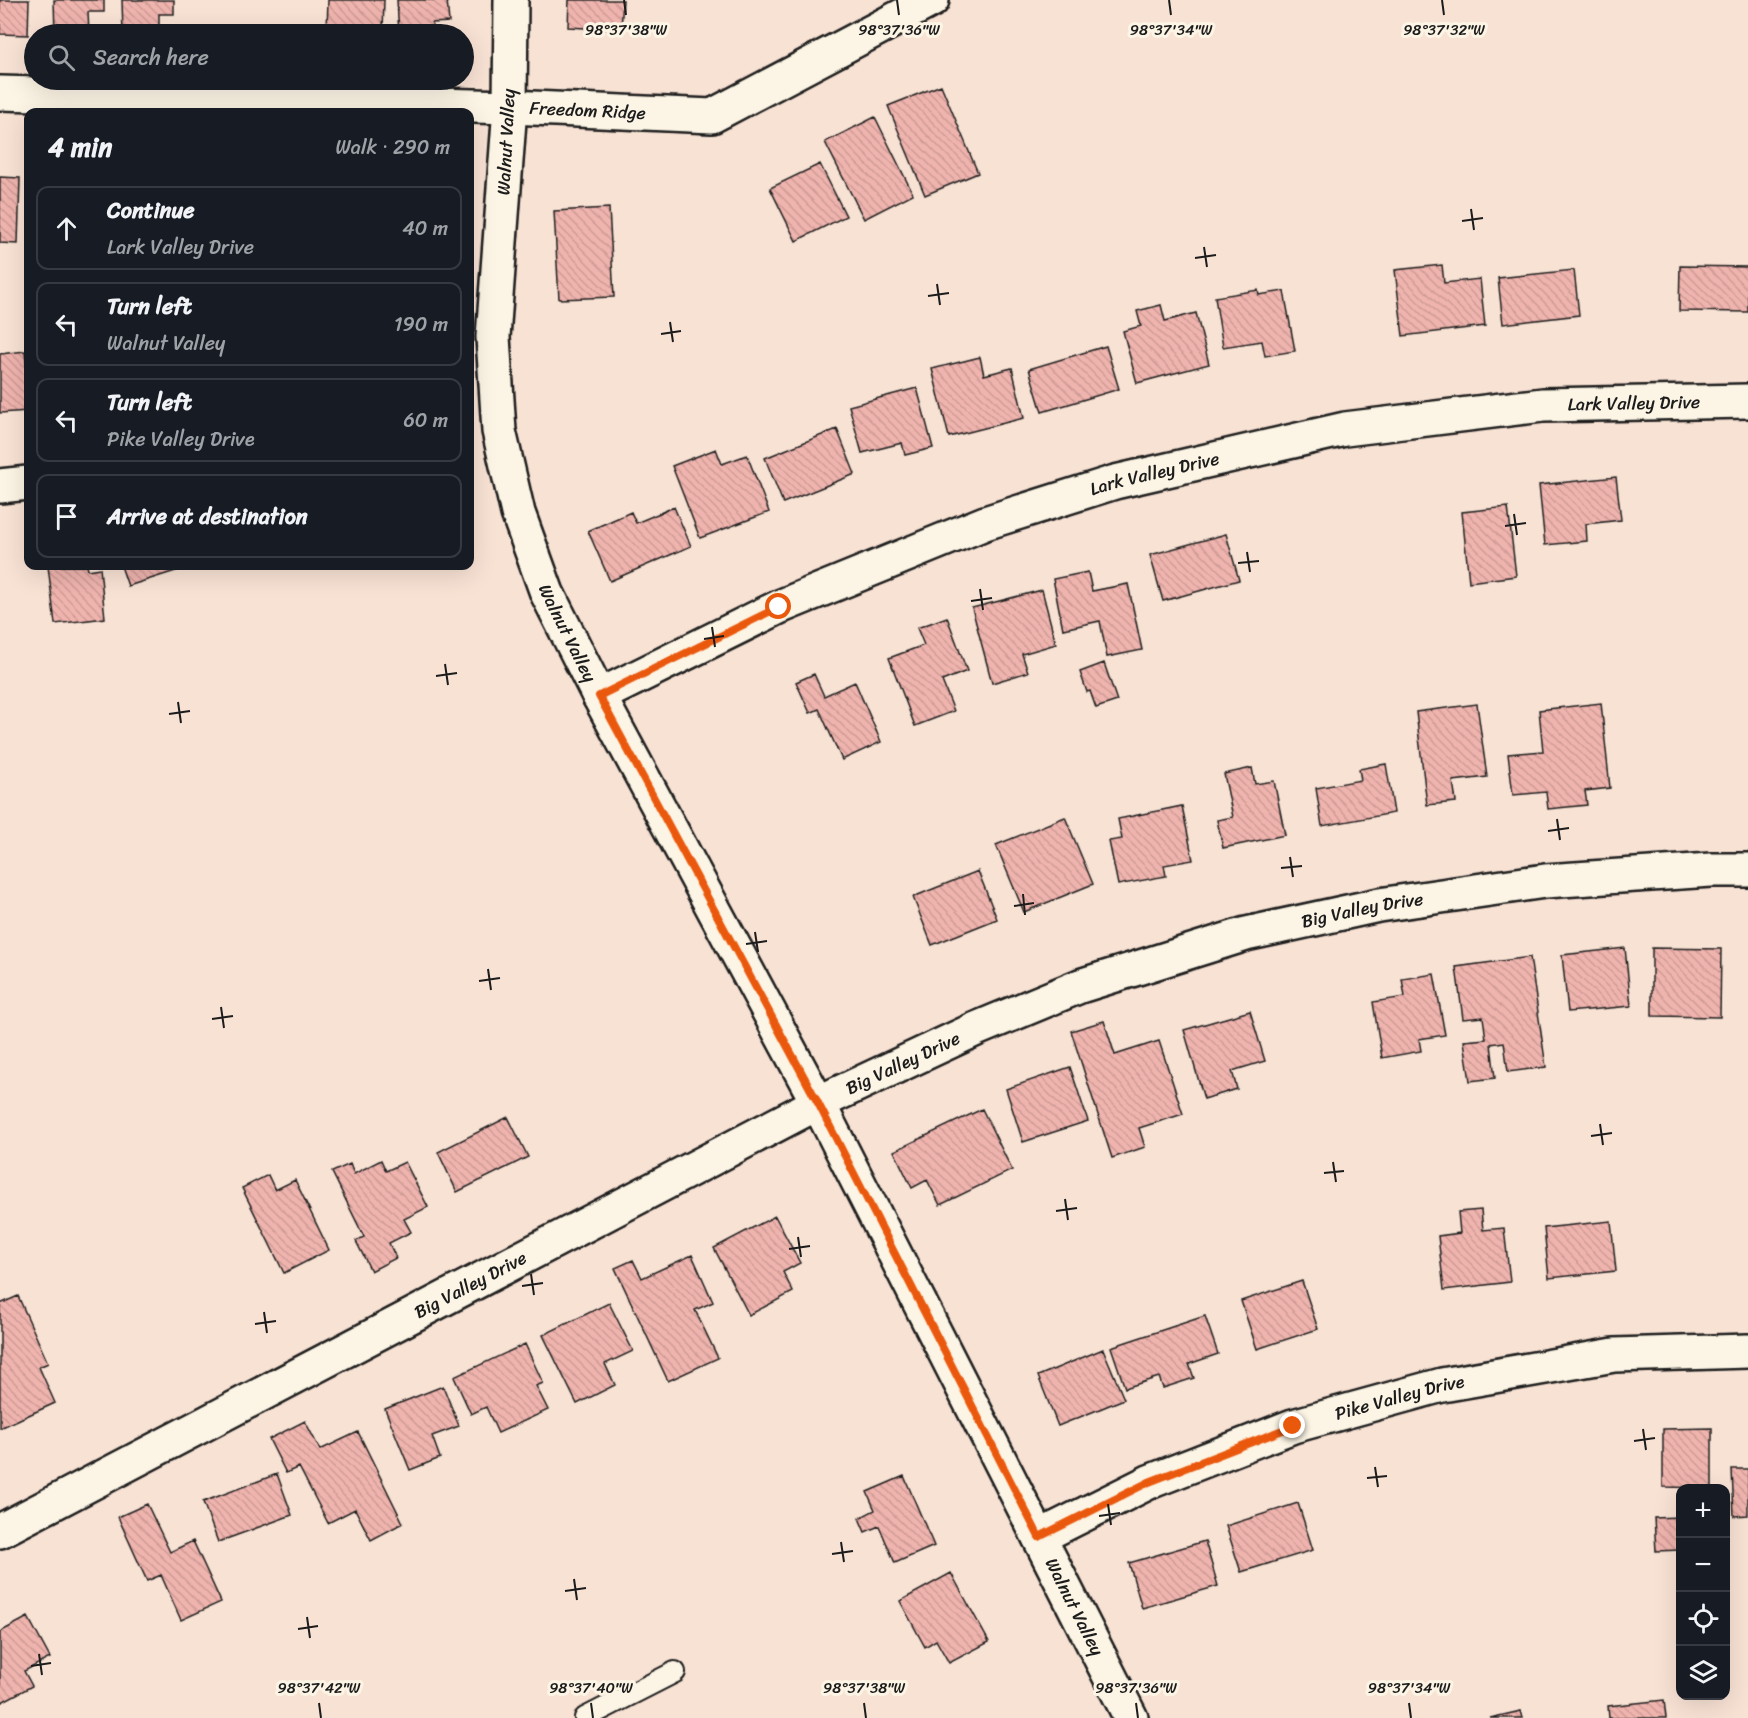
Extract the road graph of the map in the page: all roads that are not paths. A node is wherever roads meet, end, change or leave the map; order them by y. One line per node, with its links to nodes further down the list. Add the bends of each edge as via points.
1 (511, 0): 5 (street, Walnut Valley)
2 (932, 0): 5 (street, Freedom Ridge, via 712,116)
3 (0, 93): 4 (street, Freedom Ridge)
4 (278, 106): 5 (street, Freedom Ridge)
5 (510, 107): 9 (street, Walnut Valley, via 493,337 499,430 518,513 547,593)
6 (1748, 401): 9 (street, Lark Valley Drive, via 1543,405 1357,428 1115,482 985,523 779,607)
7 (24, 483): 8 (street)
8 (0, 486)
9 (599, 696): 11 (street, Walnut Valley)
10 (1748, 870): 11 (street, Big Valley Drive, via 1545,881 1379,905 1246,934 1080,987 976,1029)
11 (818, 1103): 13 (street, Big Valley Drive); 14 (street, Walnut Valley)
12 (1748, 1351): 14 (street, Pike Valley Drive, via 1614,1355 1442,1385 1293,1426 1149,1482)
13 (0, 1531)
14 (1039, 1537): 17 (street, Walnut Valley)
15 (675, 1672): 16 (lane)
16 (585, 1718)
17 (1131, 1718)

